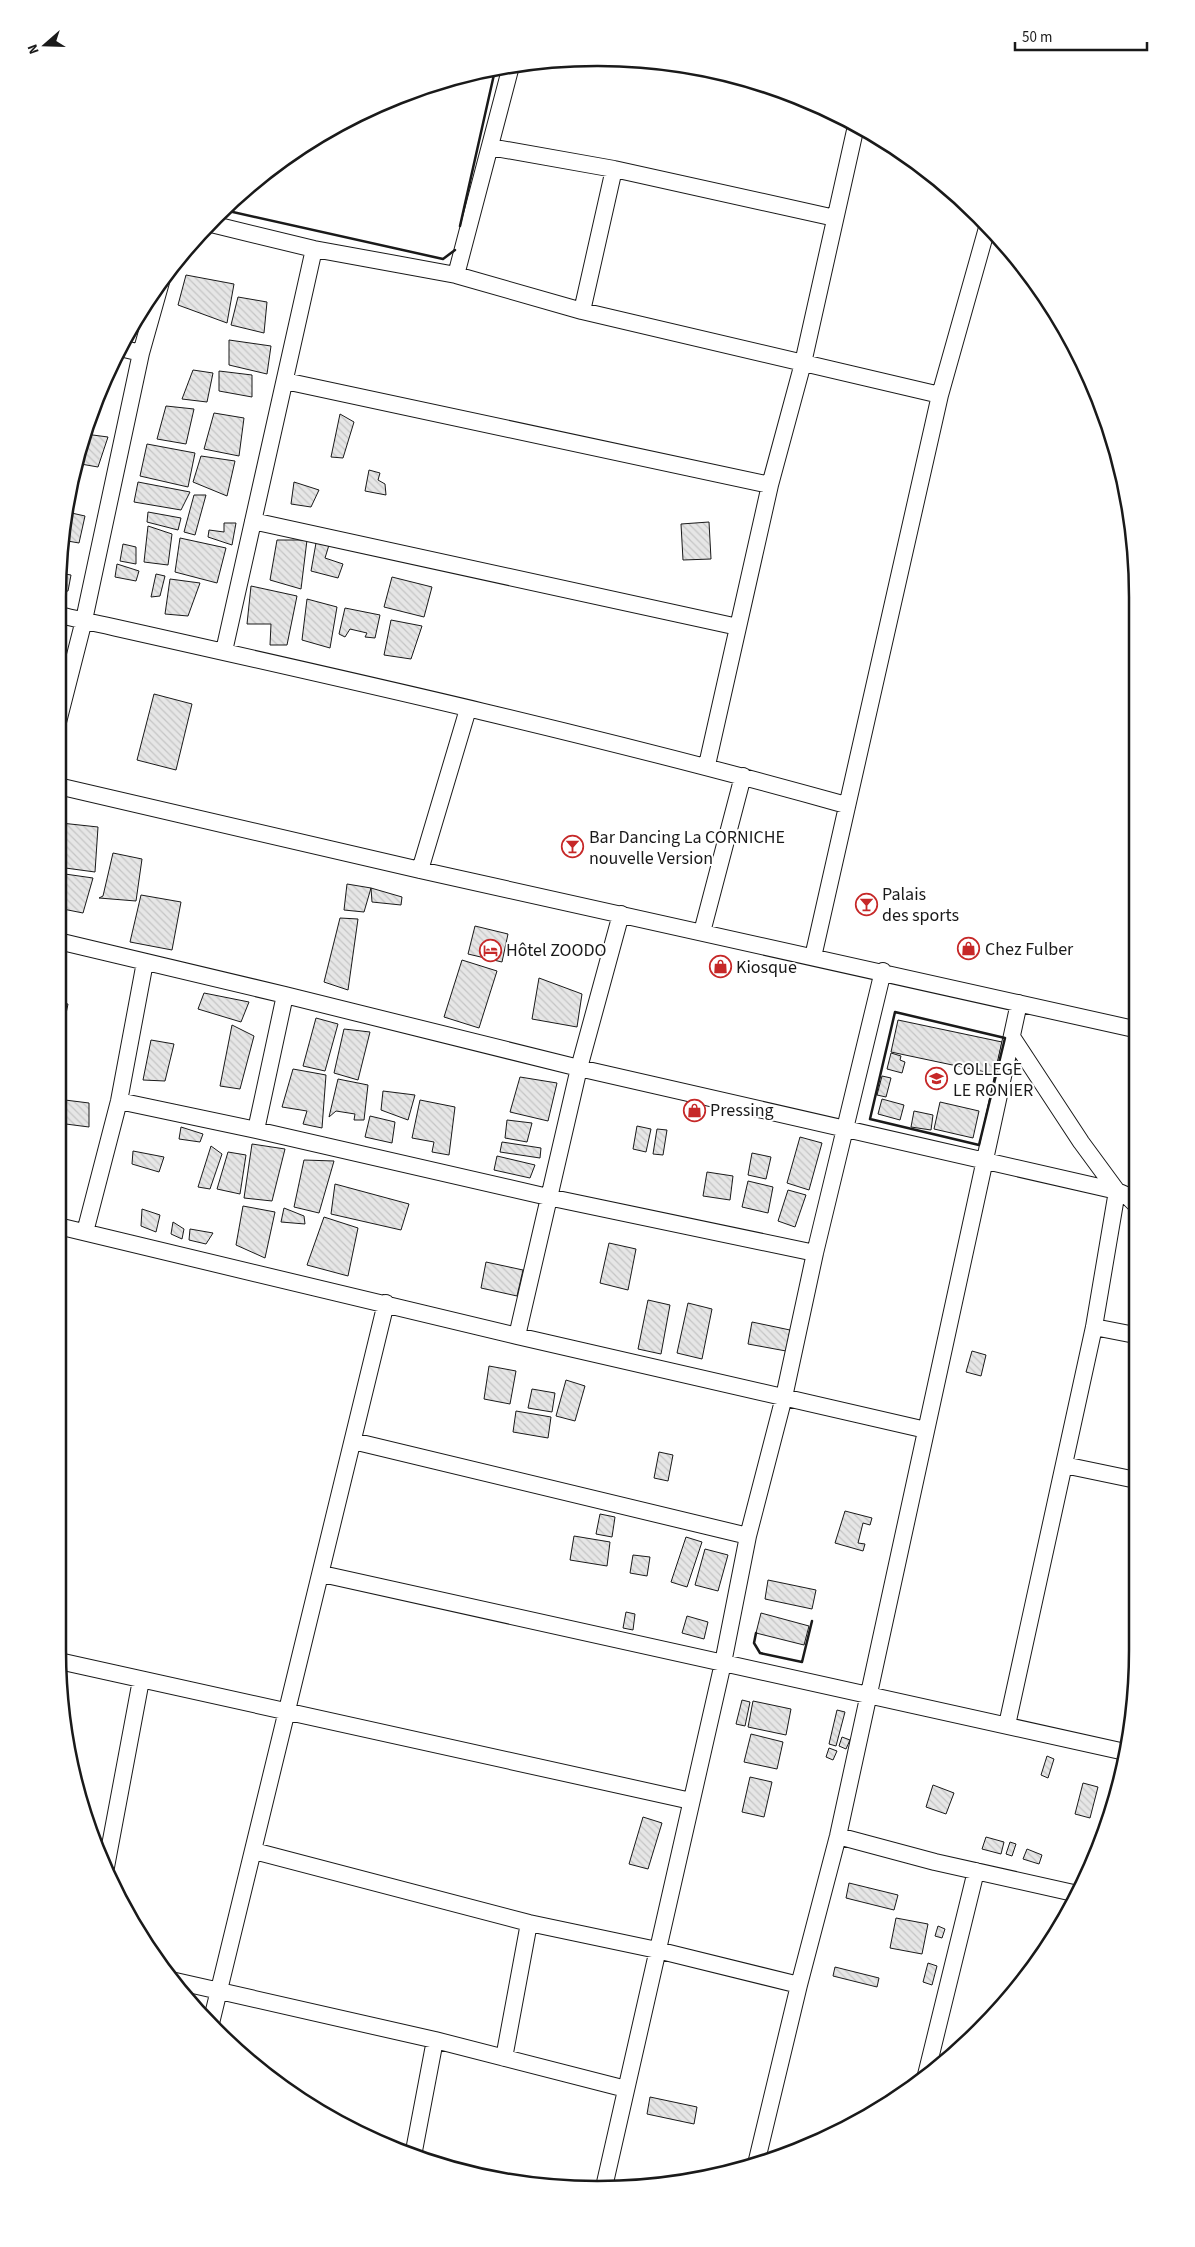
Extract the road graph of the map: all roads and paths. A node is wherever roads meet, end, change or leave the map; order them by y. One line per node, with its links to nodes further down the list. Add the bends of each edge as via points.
1 (509, 74): 3 (street)
2 (854, 133): 5 (street)
3 (490, 146): 4 (street); 9 (street)
4 (614, 169): 5 (street); 11 (street)
5 (835, 218): 14 (street)
6 (218, 226): 8 (street)
7 (985, 235): 16 (street)
8 (314, 250): 9 (street); 15 (street)
9 (456, 275): 11 (street)
10 (155, 304): 13 (street)
11 (582, 312): 14 (street)
12 (128, 350): 13 (street)
13 (141, 353): 20 (street)
14 (803, 363): 16 (street); 17 (street)
15 (285, 381): 17 (street); 18 (street)
16 (940, 395): 28 (street)
17 (770, 485): 21 (street)
18 (253, 521): 21 (street); 22 (street)
19 (66, 616): 20 (street)
20 (84, 620): 22 (street); 23 (street)
21 (738, 627): 25 (street)
22 (224, 651): 24 (street)
23 (66, 691)
24 (468, 709): 25 (street); 29 (street)
25 (707, 765): 26 (street)
26 (743, 776): 28 (street); 31 (street)
27 (66, 788): 29 (street)
28 (846, 805): 33 (street)
29 (420, 870): 30 (street)
30 (621, 914): 31 (street); 40 (street)
31 (702, 932): 33 (street)
32 (66, 943): 34 (street)
33 (813, 957): 35 (street)
34 (145, 962): 36 (street); 41 (street)
35 (883, 971): 37 (street); 43 (street)
36 (285, 995): 40 (street); 42 (street)
37 (1019, 1003): 38 (street); 39 (street)
38 (1129, 1028)
39 (1012, 1037): 44 (street); 46 (street, via 1081,1142)
40 (579, 1068): 43 (street); 45 (street)
41 (119, 1101): 42 (street); 48 (street)
42 (256, 1130): 45 (street)
43 (845, 1131): 44 (street); 49 (street)
44 (985, 1161): 46 (street); 55 (street)
45 (548, 1197): 49 (street); 53 (street)
46 (1128, 1197): 51 (street)
47 (66, 1228): 48 (street)
48 (85, 1232): 50 (street)
49 (815, 1253): 54 (street)
50 (386, 1303): 53 (street); 56 (street)
51 (1094, 1327): 52 (street); 57 (street)
52 (1129, 1334)
53 (517, 1336): 54 (street)
54 (784, 1397): 55 (street); 59 (street)
55 (926, 1430): 64 (street)
56 (353, 1441): 59 (street); 60 (street)
57 (1064, 1465): 58 (street); 66 (street)
58 (1129, 1479)
59 (748, 1536): 62 (street)
60 (322, 1574): 62 (street); 65 (street)
61 (66, 1663): 63 (street)
62 (723, 1663): 64 (street); 68 (street)
63 (141, 1680): 65 (street); 71 (street)
64 (870, 1695): 66 (street); 69 (street)
65 (288, 1712): 68 (street); 70 (street)
66 (1007, 1725): 67 (street)
67 (1119, 1751)
68 (692, 1801): 75 (street)
69 (838, 1836): 72 (street); 77 (street)
70 (254, 1851): 74 (street); 78 (street)
71 (108, 1856)
72 (976, 1871): 73 (street); 82 (street)
73 (1070, 1892)
74 (529, 1923): 75 (street); 81 (street)
75 (657, 1950): 77 (street); 83 (street)
76 (185, 1983): 78 (street)
77 (799, 1985): 85 (street)
78 (218, 1992): 79 (street); 80 (street)
79 (213, 2015)
80 (435, 2040): 81 (street); 84 (street)
81 (504, 2058): 83 (street)
82 (928, 2065)
83 (626, 2089): 86 (street)
84 (415, 2148)
85 (758, 2156)
86 (605, 2181)

